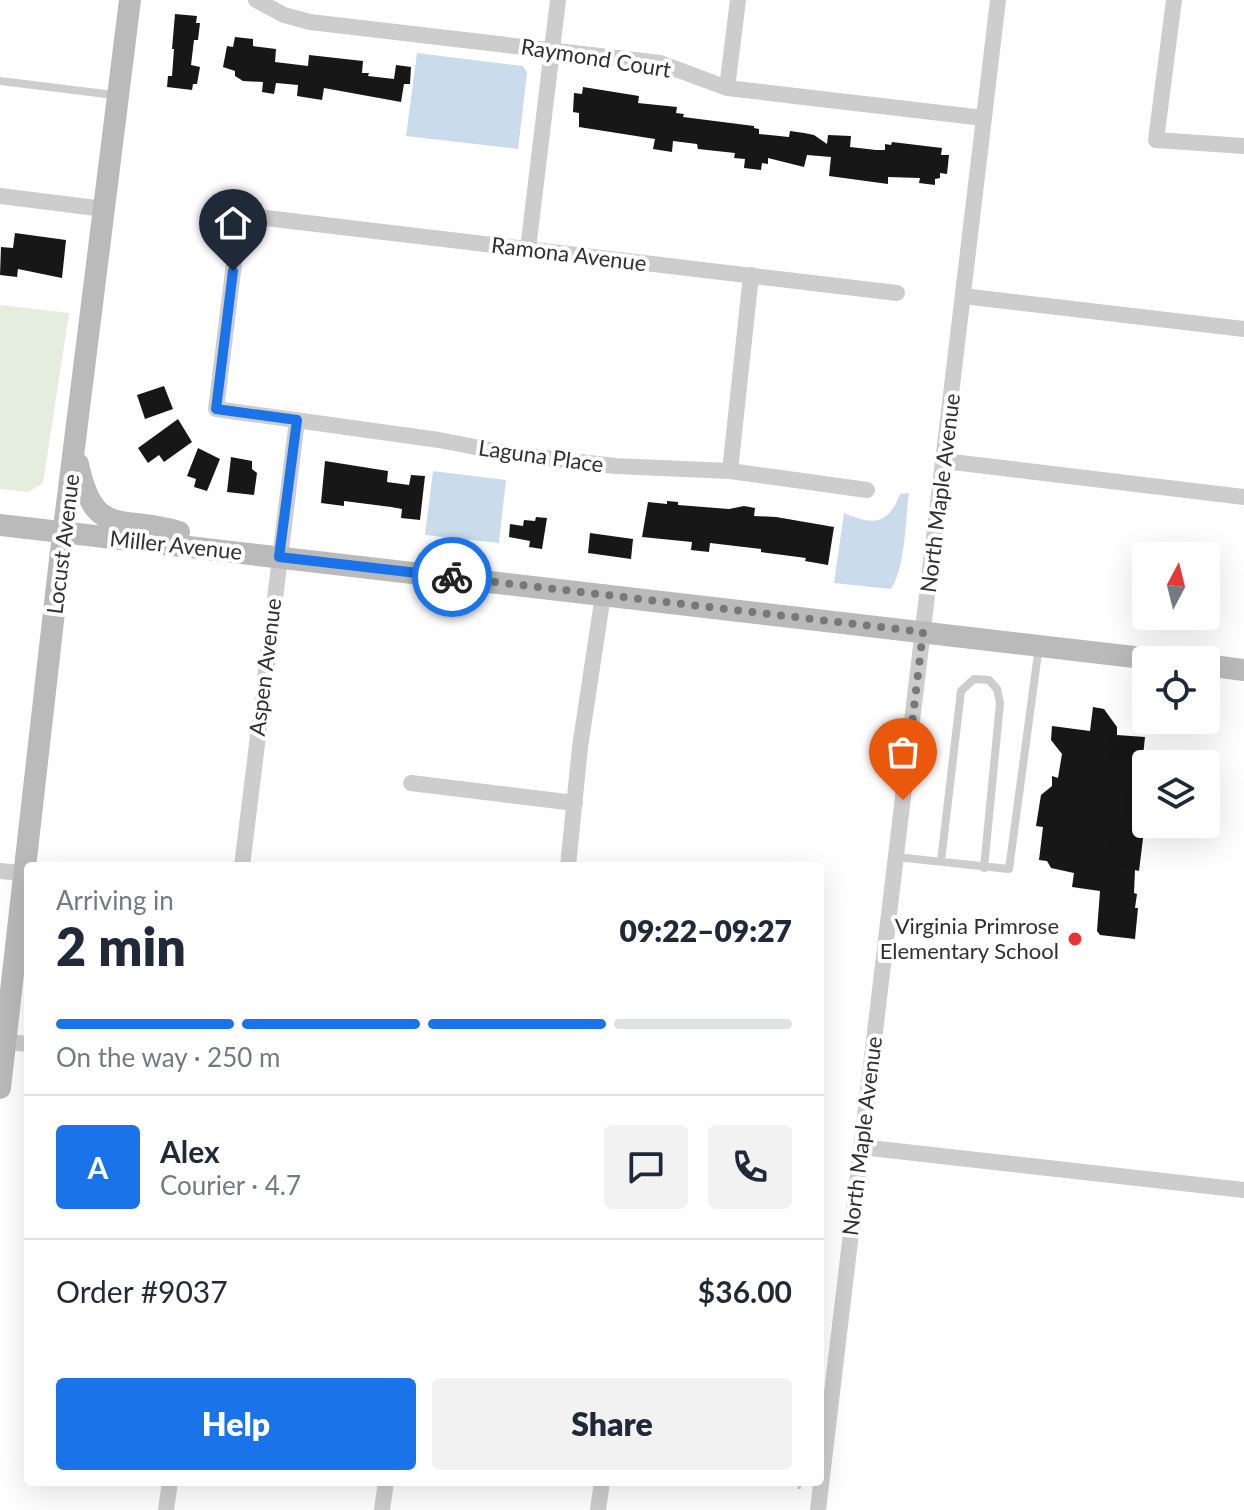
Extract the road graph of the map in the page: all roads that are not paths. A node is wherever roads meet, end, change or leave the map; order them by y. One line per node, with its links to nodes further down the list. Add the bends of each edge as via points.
1 (130, 0): 10 (street, Locust Avenue)
2 (256, 0): 7 (street, Raymond Court, via 310,22)
3 (558, 0): 7 (street)
4 (738, 0): 9 (street)
5 (998, 0): 11 (street, North Maple Avenue)
6 (1174, 0): 12 (street, via 1156,140)
7 (552, 49): 9 (street, Raymond Court, via 660,63); 15 (street)
8 (0, 81): 10 (lane)
9 (727, 88): 11 (street, Raymond Court)
10 (118, 95): 14 (street, Locust Avenue)
11 (984, 118): 18 (street, North Maple Avenue)
12 (1244, 146)
13 (0, 196): 14 (street)
14 (104, 209): 22 (street, Locust Avenue)
15 (528, 249): 16 (street, Ramona Avenue); 20 (street, Ramona Avenue, via 240,215)
16 (751, 275): 17 (street, Ramona Avenue); 24 (street)
17 (897, 293)
18 (963, 296): 19 (street); 23 (street, North Maple Avenue)
19 (1244, 329)
20 (216, 409): 21 (street, Laguna Place)
21 (297, 420): 24 (street, Laguna Place, via 511,454); 30 (street, Aspen Avenue)
22 (75, 450): 28 (street, Locust Avenue); 29 (street, via 86,495 104,517 174,530)
23 (944, 461): 26 (street); 32 (street, North Maple Avenue)
24 (730, 471): 25 (street, Laguna Place)
25 (867, 490)
26 (1244, 497)
27 (0, 525): 28 (street, Miller Avenue)
28 (64, 533): 29 (street, Miller Avenue); 41 (street, Locust Avenue)
29 (236, 552): 30 (street, Miller Avenue)
30 (279, 557): 31 (street, Miller Avenue); 42 (street, Aspen Avenue)
31 (603, 595): 32 (street, Miller Avenue); 38 (street)
32 (923, 632): 33 (street, Miller Avenue); 39 (street, North Maple Avenue)
33 (1039, 646): 34 (street, Miller Avenue); 45 (lane, via 1009,869)
34 (1132, 657)
35 (1220, 667): 36 (street)
36 (1244, 670)
37 (411, 783): 38 (street)
38 (575, 803): 43 (street)
39 (896, 857): 40 (lane); 51 (street, North Maple Avenue)
40 (941, 861): 45 (lane); 45 (lane, via 961,691 974,679 989,680 1000,703)
41 (24, 862)
42 (242, 862)
43 (568, 862)
44 (24, 865): 47 (street, Locust Avenue)
45 (984, 868)
46 (0, 871): 47 (street)
47 (23, 873): 48 (street, Locust Avenue)
48 (22, 950): 49 (street, Locust Avenue)
49 (11, 1042): 50 (street, Locust Avenue)
50 (0, 1088)
51 (861, 1147): 52 (street); 53 (street, North Maple Avenue)
52 (1244, 1190)
53 (824, 1459)
54 (169, 1486): 58 (street)
55 (385, 1486): 59 (street)
56 (601, 1486): 60 (street)
57 (821, 1486): 61 (street, North Maple Avenue)
58 (166, 1510)
59 (382, 1510)
60 (598, 1510)
61 (818, 1510)

